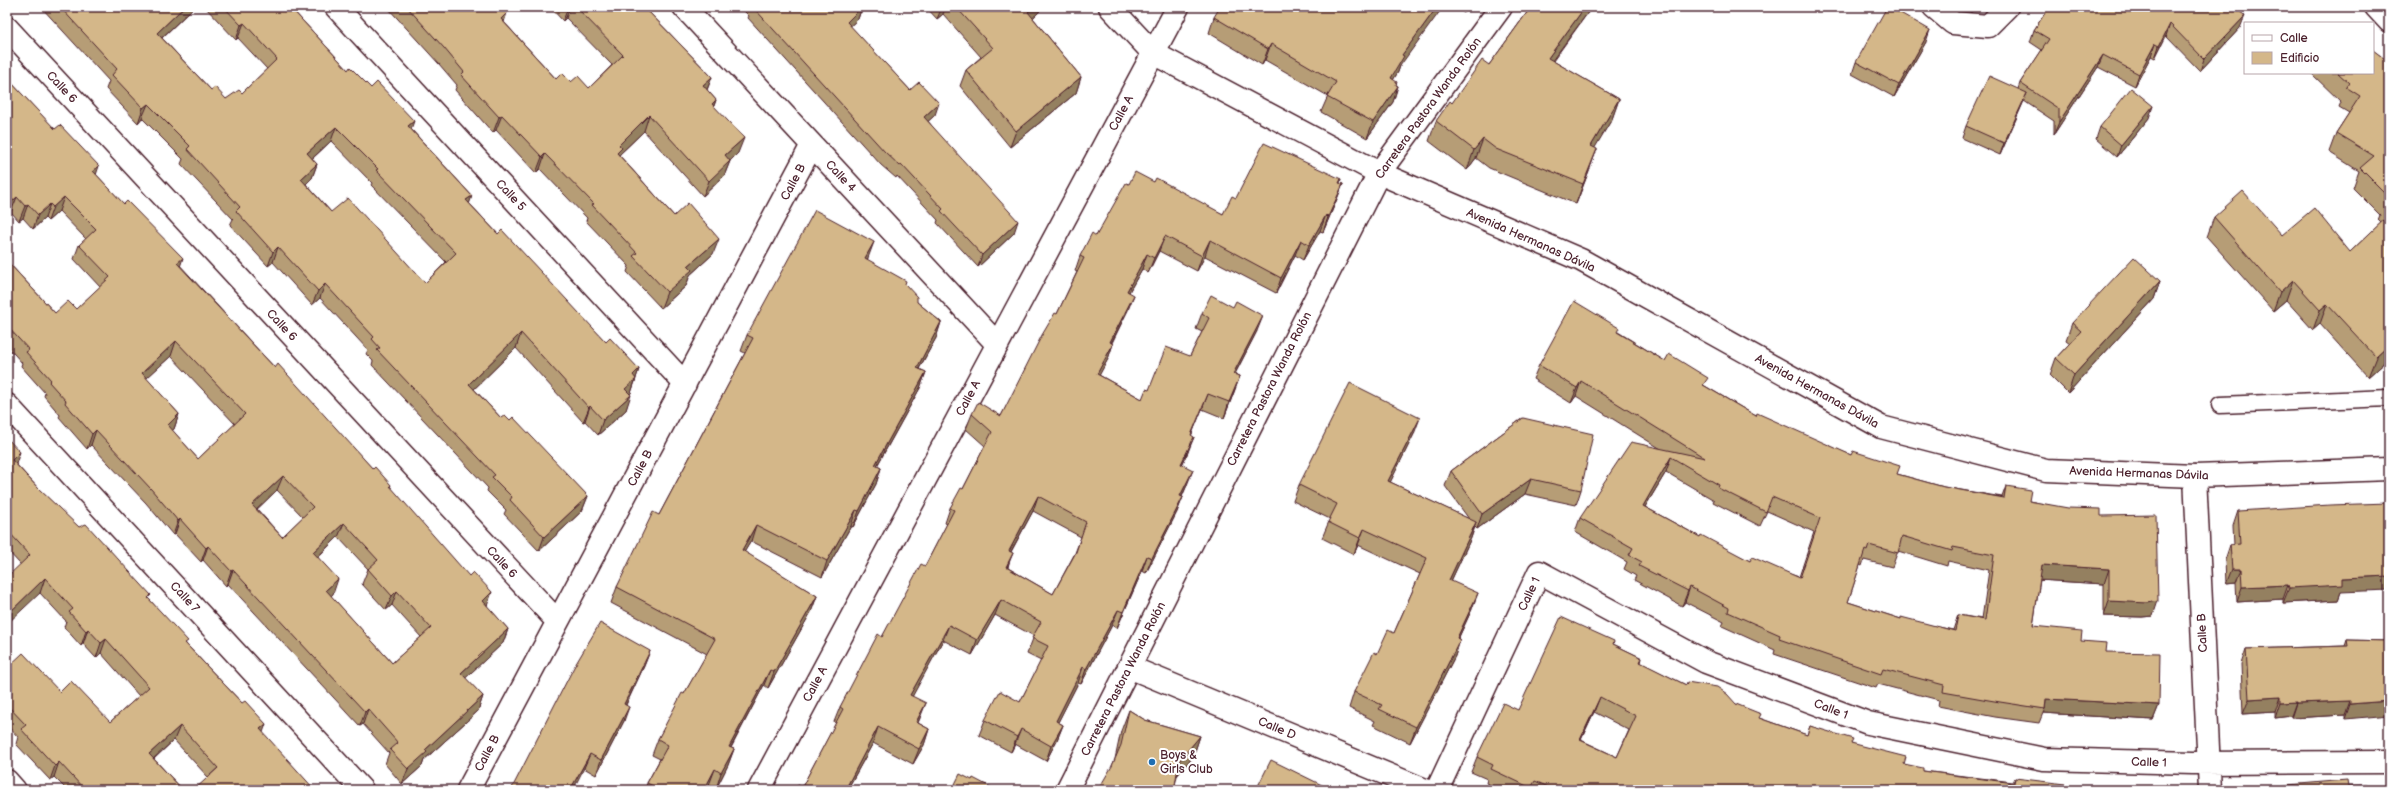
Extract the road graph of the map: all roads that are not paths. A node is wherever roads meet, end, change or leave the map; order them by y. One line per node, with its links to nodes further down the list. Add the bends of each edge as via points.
1 (336, 7): 15 (street, Calle 5)
2 (684, 7): 12 (street, Calle 4)
3 (1110, 7): 11 (street, Avenida Hermanas Dávila)
4 (1178, 7): 11 (street, Calle A)
5 (1501, 7): 13 (street, Carretera Pastora Wanda Rolón)
6 (1934, 7): 7 (street, via 1953,23 1988,26)
7 (2007, 7)
8 (2376, 7): 9 (street)
9 (2389, 21)
10 (7, 28): 21 (street, Calle 6)
11 (1153, 53): 13 (street, Avenida Hermanas Dávila); 14 (street, Calle A)
12 (812, 145): 14 (street, Calle 4); 15 (street, Calle B)
13 (1379, 173): 20 (street, Avenida Hermanas Dávila, via 1581,260 1881,427 2046,470); 22 (street, Carretera Pastora Wanda Rolón)
14 (997, 344): 29 (street, Calle A)
15 (685, 384): 21 (street, Calle B)
16 (2389, 398): 18 (lane)
17 (7, 405): 27 (street, Calle 7)
18 (2220, 405)
19 (2389, 469): 20 (street, Avenida Hermanas Dávila)
20 (2194, 476): 24 (street, Calle B)
21 (557, 622): 28 (street, Calle B)
22 (1129, 667): 30 (street, Carretera Pastora Wanda Rolón); 31 (street, Calle D)
23 (2389, 762): 24 (street, Calle 1)
24 (2208, 763): 32 (street, Calle 1, via 2044,759 1868,723 1706,662 1539,572); 33 (street, Calle B)
25 (7, 782): 26 (street)
26 (15, 790)
27 (362, 790)
28 (468, 790)
29 (759, 790)
30 (1067, 790)
31 (1424, 790)
32 (1437, 790)
33 (2210, 790)

